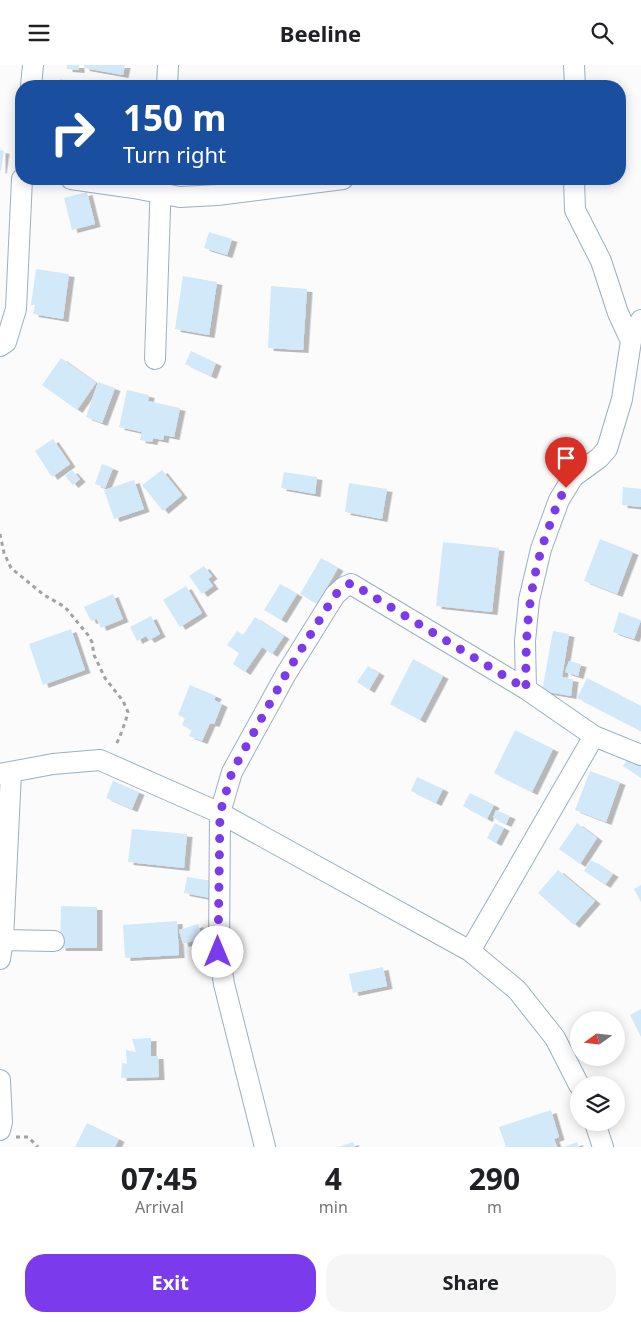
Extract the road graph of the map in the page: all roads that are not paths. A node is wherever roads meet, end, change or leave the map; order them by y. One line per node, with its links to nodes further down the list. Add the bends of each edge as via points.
1 (33, 65): 4 (street)
2 (168, 65): 5 (street)
3 (574, 65): 6 (street)
4 (32, 80)
5 (167, 80)
6 (575, 80)
7 (22, 185): 14 (street, via 16,309 6,342)
8 (148, 185): 11 (street)
9 (296, 185): 11 (street, via 180,197)
10 (574, 185): 13 (street, via 575,210 602,261 618,313)
11 (161, 186): 15 (street)
12 (641, 320): 13 (street)
13 (631, 341): 16 (street, via 622,399 607,449 573,477 559,499 541,549 528,609)
14 (0, 346)
15 (154, 359)
16 (526, 689): 17 (street); 20 (street, via 351,583 335,595 286,674 232,772)
17 (594, 737): 18 (street); 23 (street)
18 (641, 755)
19 (5, 773): 20 (street, via 100,760); 22 (street, via 10,814)
20 (220, 813): 23 (street); 28 (street, via 218,952)
21 (54, 941): 22 (street)
22 (2, 949)
23 (470, 951): 24 (street, via 517,990 555,1037)
24 (574, 1076)
25 (0, 1079): 27 (street)
26 (598, 1131): 29 (street)
27 (5, 1133)
28 (265, 1147)
29 (603, 1147)

